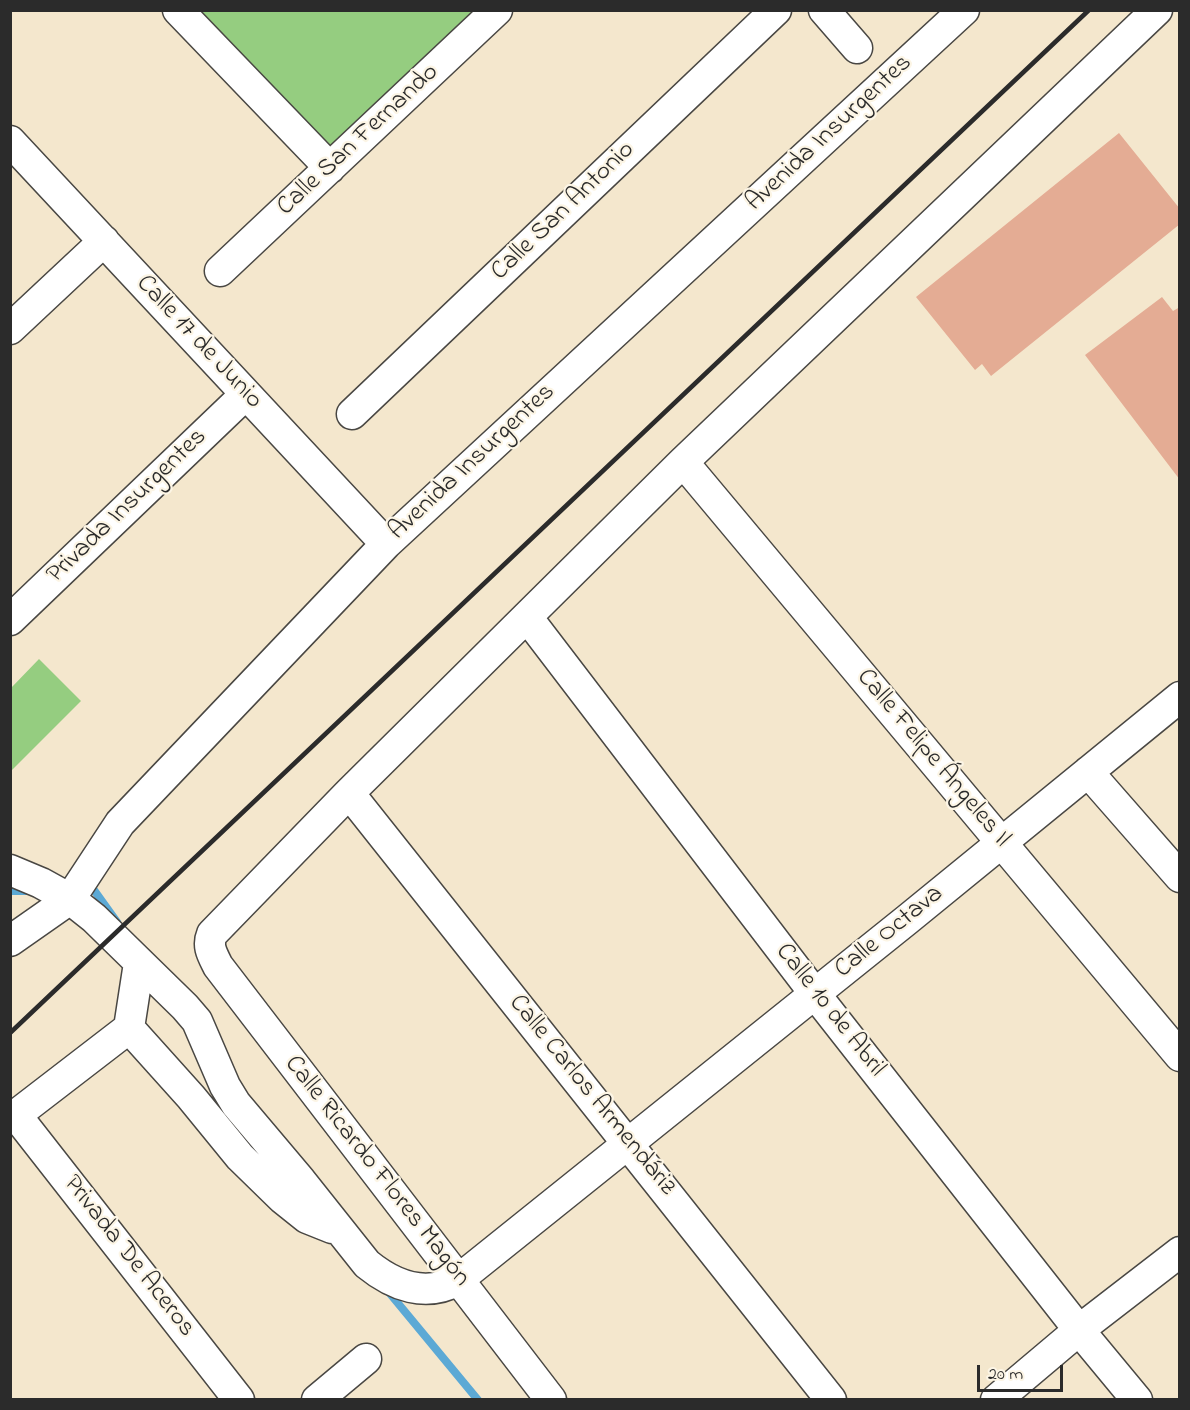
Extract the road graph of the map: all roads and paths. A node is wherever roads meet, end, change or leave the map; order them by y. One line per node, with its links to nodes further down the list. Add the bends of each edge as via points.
1 (497, 10): 9 (street, Calle San Fernando)
2 (776, 10): 14 (street, Calle San Antonio)
3 (824, 10): 7 (street)
4 (964, 10): 16 (street, Avenida Insurgentes)
5 (1157, 10): 15 (street)
6 (191, 15): 9 (street)
7 (857, 48)
8 (10, 141): 10 (street, Calle 17 de Junio)
9 (330, 168): 11 (street, Calle San Fernando)
10 (104, 241): 12 (street); 13 (street, Calle 17 de Junio)
11 (220, 271)
12 (10, 329)
13 (246, 394): 16 (street, Calle 17 de Junio); 18 (street, Privada Insurgentes)
14 (352, 414)
15 (683, 462): 17 (street); 22 (street, Calle Felipe Ángeles Il)
16 (386, 544): 25 (street, Avenida Insurgentes, via 120,823)
17 (526, 617): 21 (street); 28 (street, Calle 10 de Abril)
18 (10, 620)
19 (1179, 697): 20 (street, Calle Octava)
20 (1088, 772): 22 (street, Calle Octava); 24 (street)
21 (349, 794): 31 (street, Calle Carlos Armendáriz); 34 (street, Calle Ricardo Flores Magón, via 218,925 209,941 210,950 218,966)
22 (1002, 842): 28 (street, Calle Octava); 30 (street, Calle Felipe Ángeles Il)
23 (10, 870): 25 (street)
24 (1179, 877)
25 (70, 899): 26 (street, Avenida Insurgentes); 27 (street)
26 (10, 941)
27 (139, 963): 29 (street); 32 (street, via 197,1021 236,1104)
28 (815, 994): 31 (street, Calle Octava); 35 (street, Calle 10 de Abril)
29 (129, 1028): 32 (street, via 240,1157 274,1190 307,1218); 37 (street, Privada De Aceros, via 16,1115)
30 (1179, 1056)
31 (629, 1143): 34 (street, Calle Octava); 40 (street, Calle Carlos Armendáriz)
32 (340, 1232): 34 (street, via 367,1264 394,1281 433,1289)
33 (1179, 1252): 35 (street)
34 (458, 1280): 39 (street, Calle Ricardo Flores Magón)
35 (1079, 1330): 41 (street); 42 (street, Calle 10 de Abril)
36 (366, 1359): 38 (street)
37 (239, 1400)
38 (317, 1400)
39 (551, 1400)
40 (831, 1400)
41 (996, 1400)
42 (1137, 1400)

